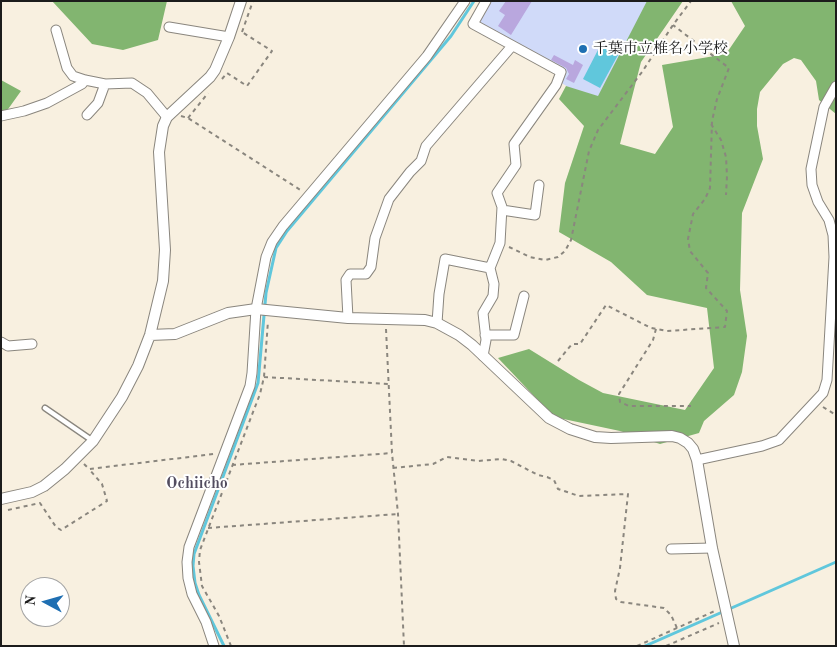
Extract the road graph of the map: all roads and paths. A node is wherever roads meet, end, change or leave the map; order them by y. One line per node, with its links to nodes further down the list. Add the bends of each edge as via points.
1 (241, 1): 9 (street)
2 (253, 1): 9 (path)
3 (464, 1): 22 (street, via 428,56)
4 (486, 1): 10 (street, via 473,24)
5 (691, 1): 6 (path)
6 (673, 25): 20 (path, via 729,68); 25 (path, via 598,130 589,151 571,240 564,251 558,258 537,259)
7 (169, 27): 9 (street)
8 (56, 30): 11 (street, via 67,68 73,76)
9 (234, 33): 12 (path, via 272,51 248,86 227,73); 18 (street, via 210,76)
10 (512, 46): 24 (street, via 561,72 556,85 514,144 516,165 497,193); 30 (street, via 426,146 421,161 390,199 375,238 371,267 366,274 350,274 346,280)
11 (85, 80): 13 (street); 17 (street, via 47,103)
12 (221, 80)
13 (105, 84): 16 (street, via 98,102); 18 (street, via 132,83 147,94)
14 (836, 86): 42 (street, via 824,107 811,168 812,185 833,235 834,256 827,380 824,393)
15 (210, 92): 19 (path)
16 (86, 115)
17 (1, 116)
18 (167, 118): 19 (path, via 174,114); 34 (street, via 159,152 165,250 163,281)
19 (188, 118): 22 (path)
20 (712, 124): 23 (path, via 726,157); 33 (path, via 710,188 692,214 688,240 690,251 708,273 706,288 727,311 725,326)
21 (539, 185): 24 (street, via 534,215)
22 (308, 195): 28 (street, via 272,242)
23 (726, 195)
24 (502, 210): 25 (street)
25 (500, 243): 26 (street)
26 (490, 268): 32 (street, via 445,259); 35 (street, via 494,284 493,296 483,313)
27 (524, 296): 35 (street, via 514,335)
28 (256, 308): 29 (street); 34 (street, via 228,313 174,334); 49 (street, via 250,386)
29 (269, 311): 30 (street); 40 (path)
30 (348, 318): 31 (street)
31 (386, 319): 32 (street); 41 (path)
32 (437, 323): 38 (street, via 459,335)
33 (656, 329): 39 (path, via 606,305 580,344 572,344); 43 (path, via 653,340 619,394 620,402 630,406)
34 (150, 335): 46 (street, via 122,397)
35 (485, 336): 38 (street)
36 (2, 344): 37 (street)
37 (32, 344)
38 (483, 356): 50 (street, via 560,425 595,437 672,436 688,442)
39 (558, 361)
40 (264, 378): 41 (path); 51 (path)
41 (389, 384): 47 (path)
42 (816, 401): 45 (path); 50 (street, via 779,440)
43 (691, 406)
44 (46, 408): 46 (lane)
45 (836, 416)
46 (93, 441): 48 (street)
47 (392, 453): 51 (path); 52 (path)
48 (77, 457): 53 (path); 54 (street, via 44,486)
49 (222, 459): 51 (path); 53 (path, via 210,454); 63 (street, via 189,547 187,562 192,594)
50 (697, 460): 59 (street)
51 (232, 466): 57 (path)
52 (393, 468): 56 (path); 62 (path, via 433,464 447,457 478,461 502,459 547,476 554,480 558,489 579,496 628,494 616,599 664,608 672,614)
53 (89, 469): 55 (path, via 102,484 107,501 61,530 40,503)
54 (1, 499)
55 (8, 510)
56 (398, 514): 57 (path); 65 (path)
57 (208, 528): 64 (path, via 200,550 202,586)
58 (670, 548): 59 (street)
59 (712, 548): 60 (street)
60 (726, 606): 61 (street); 62 (path)
61 (728, 619): 67 (path); 68 (street)
62 (677, 628): 66 (path)
63 (214, 646)
64 (231, 646)
65 (404, 646)
66 (637, 646)
67 (666, 646)
68 (734, 646)

